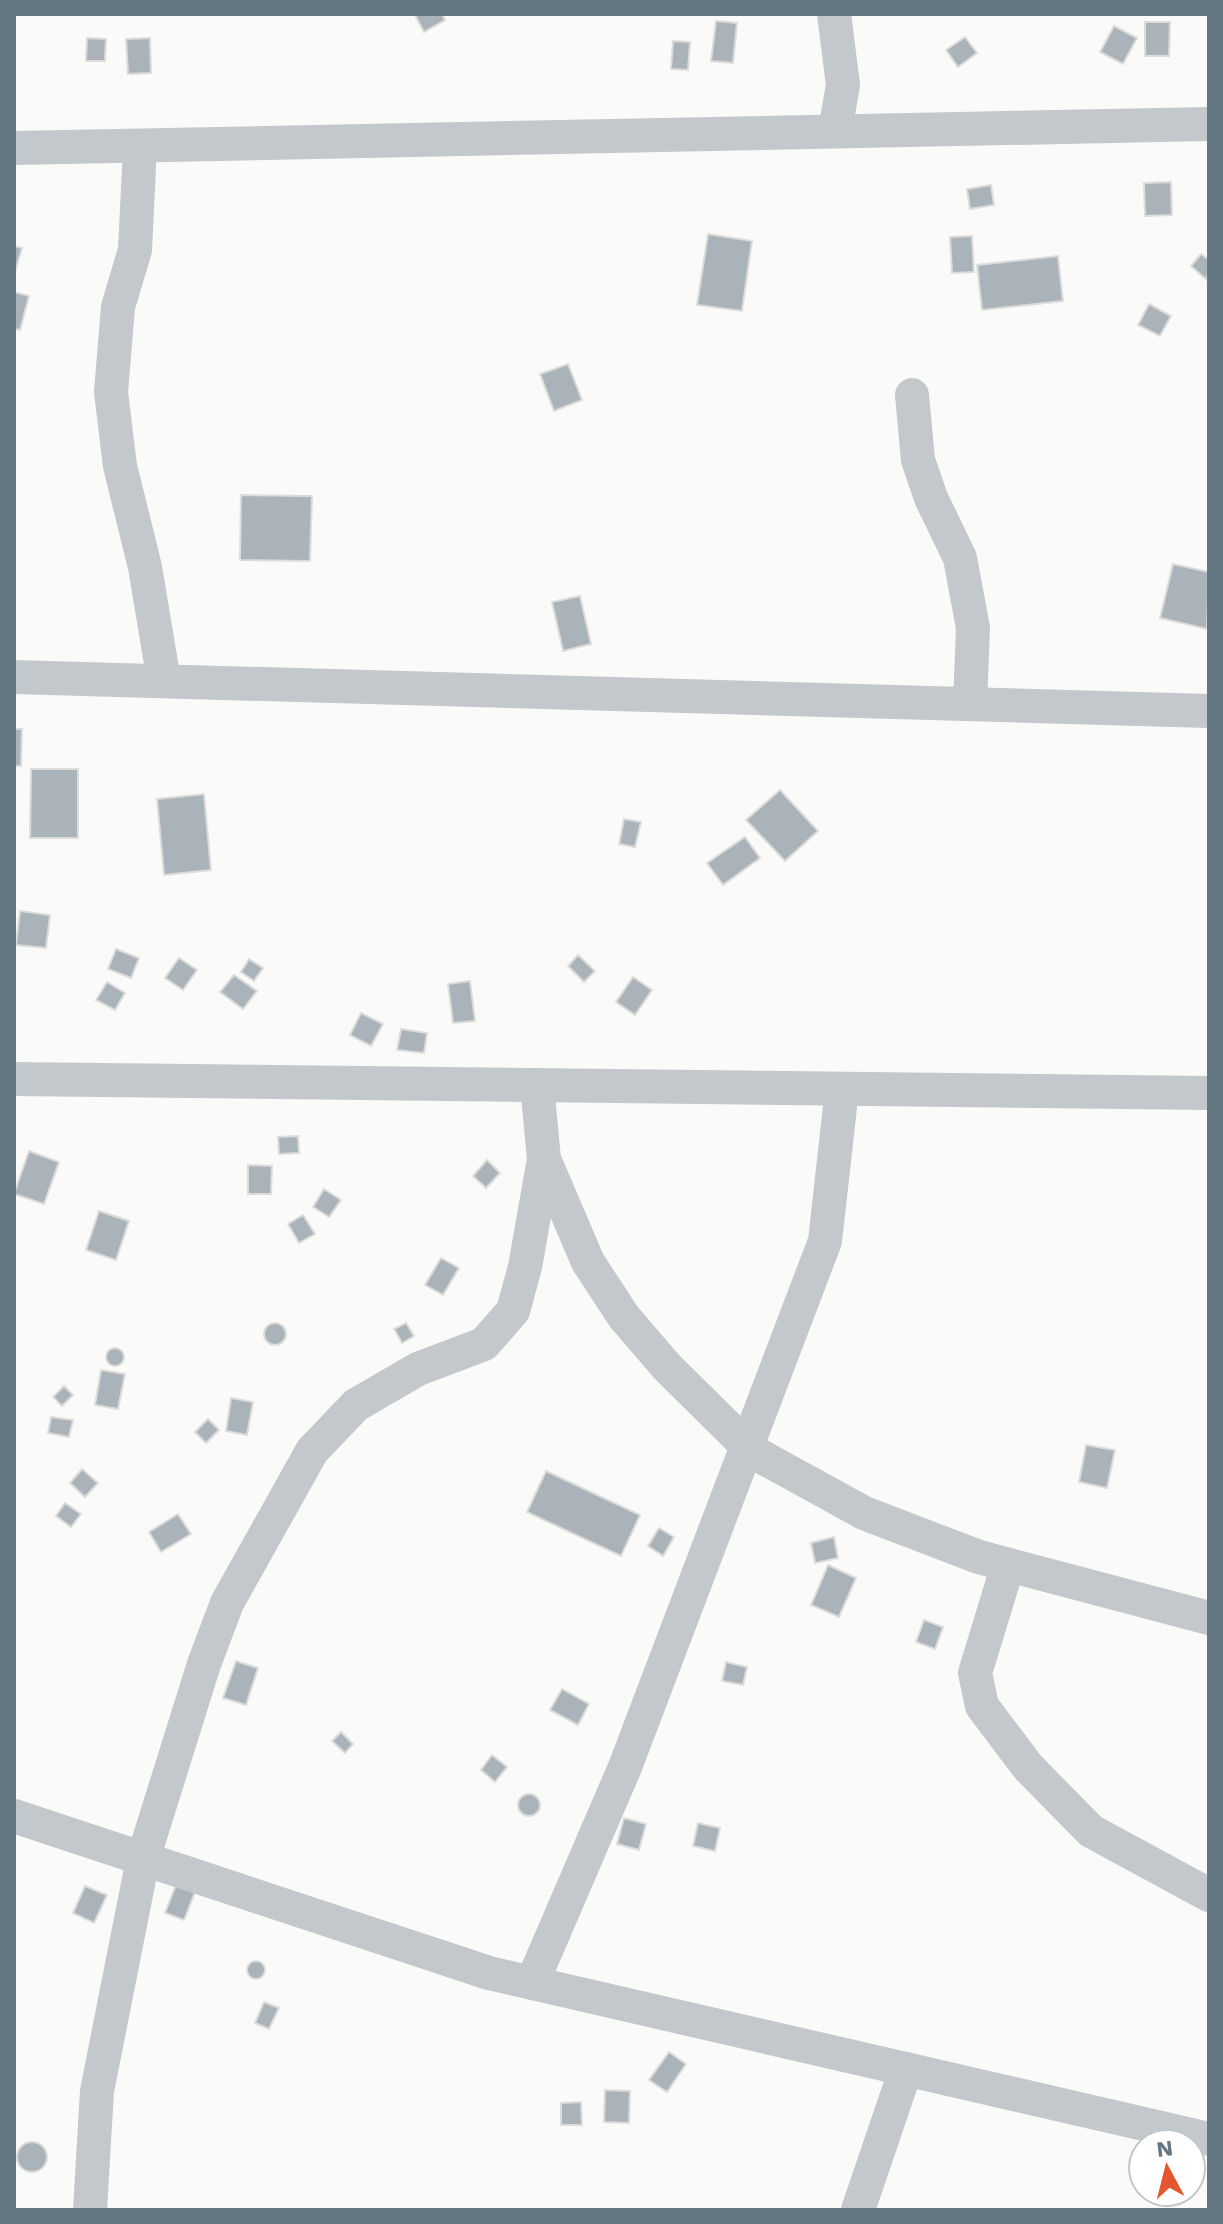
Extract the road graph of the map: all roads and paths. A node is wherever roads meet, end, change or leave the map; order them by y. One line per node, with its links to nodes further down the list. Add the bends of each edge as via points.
1 (834, 14): 3 (street, via 843,85)
2 (1209, 124): 3 (street)
3 (835, 131): 4 (street)
4 (140, 146): 5 (street); 8 (street, via 135,250 118,307 111,392 120,466 145,567)
5 (14, 148)
6 (912, 395): 9 (street, via 918,460 960,558 973,628)
7 (14, 677): 8 (street)
8 (164, 681): 9 (street)
9 (970, 704): 10 (street)
10 (1209, 711)
11 (14, 1079): 12 (street)
12 (537, 1085): 13 (street); 15 (street)
13 (842, 1089): 14 (street); 16 (street, via 825,1241)
14 (1209, 1093)
15 (544, 1159): 16 (street, via 588,1262 624,1317); 20 (street, via 513,1311 484,1344 418,1369 356,1405 312,1451 270,1523 227,1603)
16 (749, 1447): 17 (street, via 864,1513); 22 (street, via 625,1767)
17 (1008, 1565): 18 (street); 21 (street, via 975,1673 982,1706 1028,1767 1091,1831)
18 (1209, 1618)
19 (14, 1816): 20 (street)
20 (143, 1859): 22 (street); 25 (street, via 97,2091)
21 (1209, 1895)
22 (532, 1983): 23 (street)
23 (906, 2069): 24 (street); 26 (street)
24 (1209, 2139)
25 (90, 2210)
26 (858, 2210)

